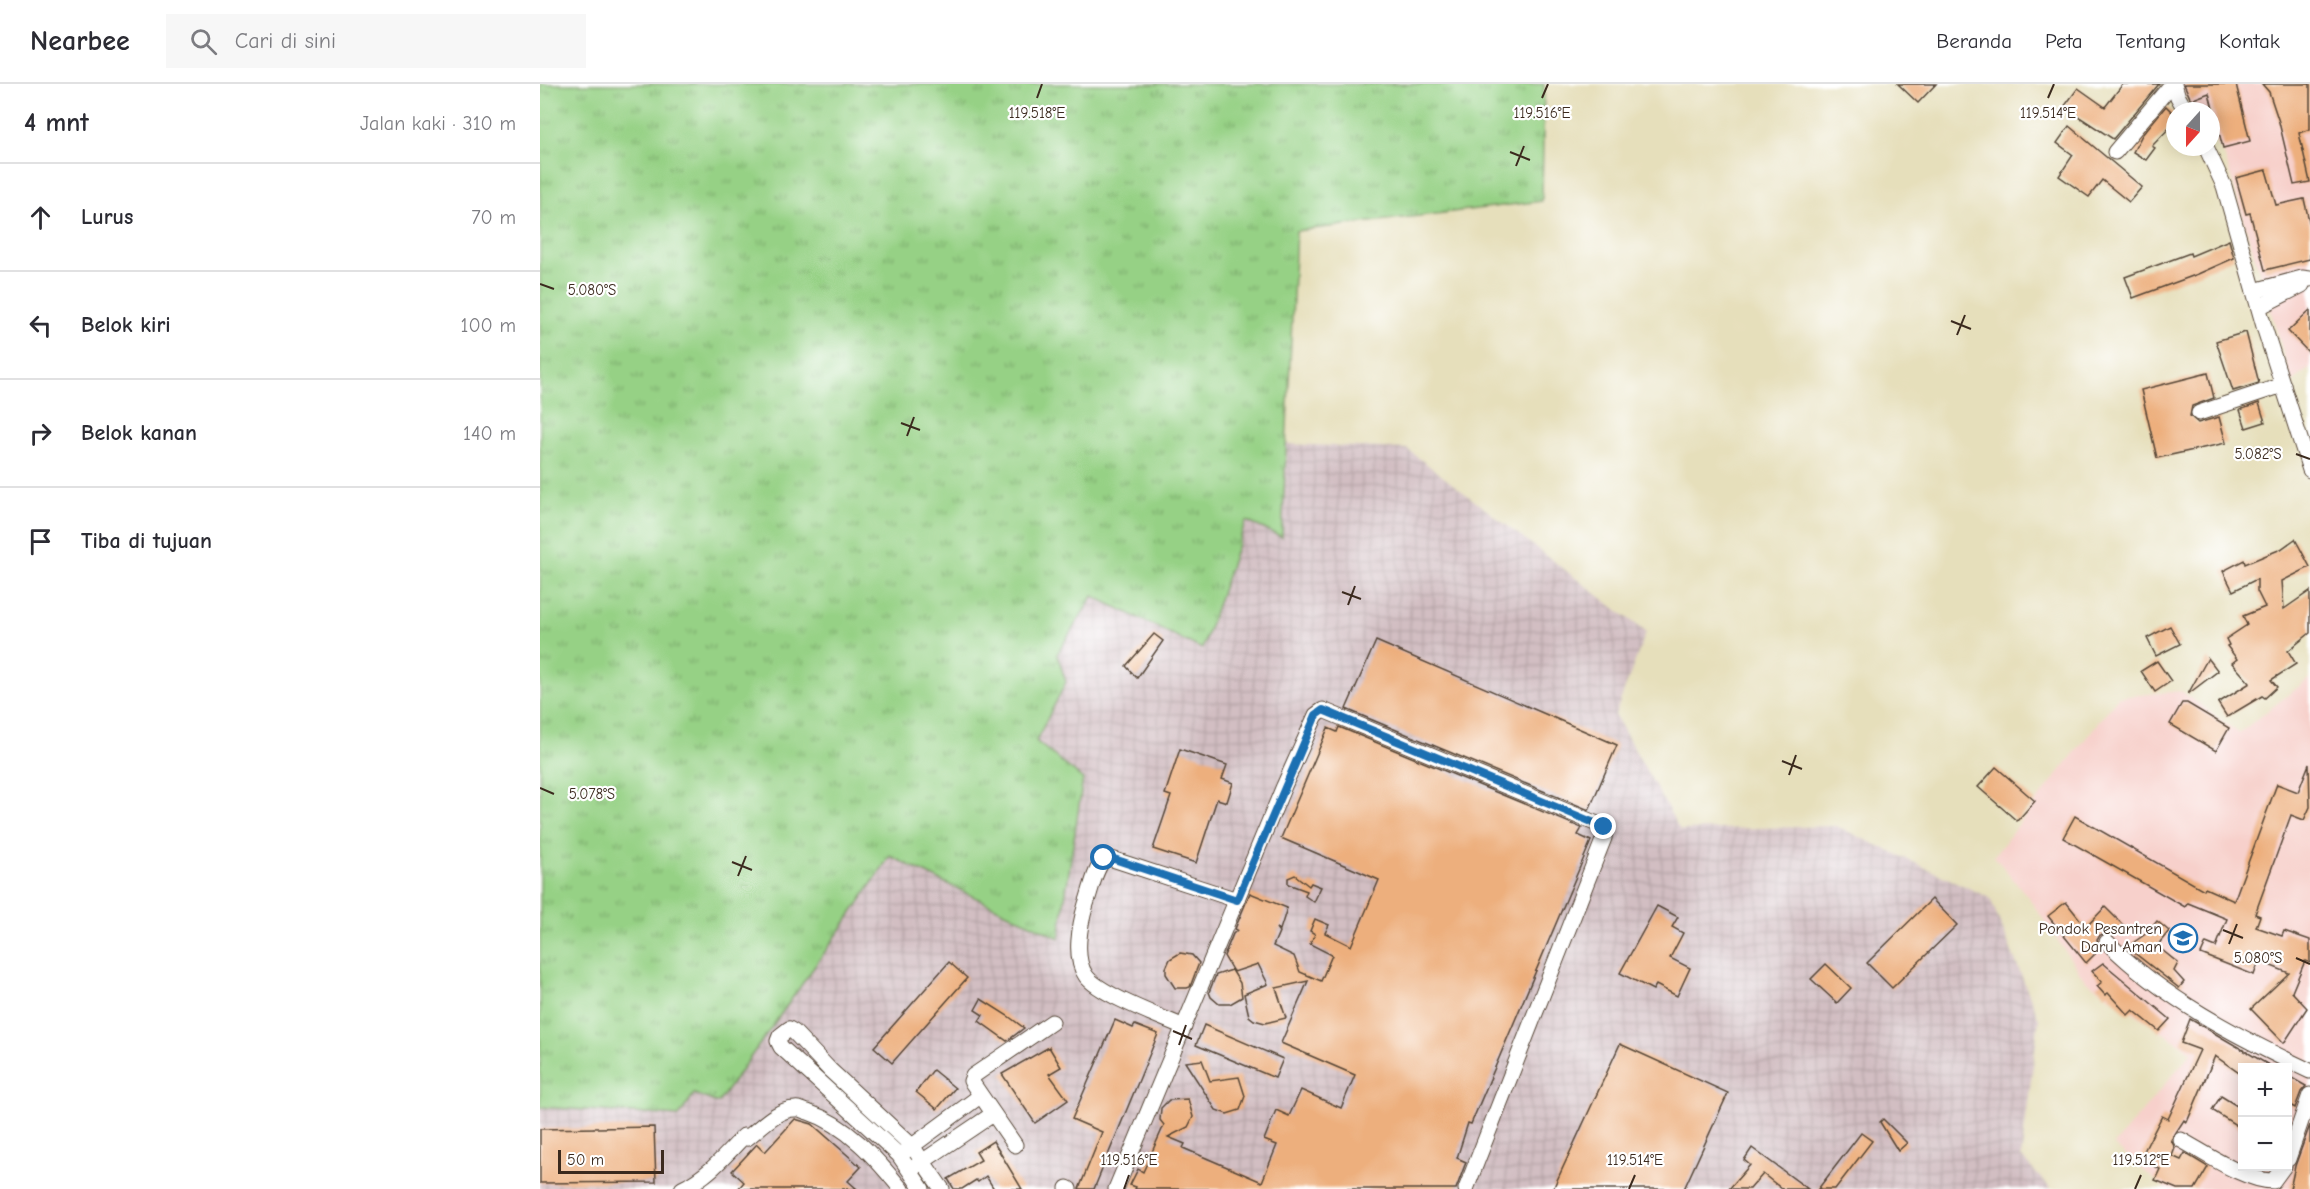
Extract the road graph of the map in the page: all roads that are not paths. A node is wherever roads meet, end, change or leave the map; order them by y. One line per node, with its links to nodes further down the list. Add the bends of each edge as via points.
1 (2173, 84): 2 (street); 3 (street)
2 (2181, 102)
3 (2115, 152)
4 (2210, 156): 6 (street, via 2224,186)
5 (2310, 280): 6 (street, via 2302,278); 7 (street)
6 (2254, 291): 7 (street)
7 (2259, 307): 8 (street)
8 (2283, 384): 9 (street); 10 (street)
9 (2199, 414)
10 (2310, 470)
11 (1237, 900): 14 (street); 14 (street, via 1109,858 1104,858 1100,866 1082,921 1079,957 1085,975 1092,983); 34 (street, via 1311,725 1323,710 1604,827 1604,838)
12 (2107, 942): 15 (street, via 2177,999)
13 (1052, 1022): 17 (street, via 974,1076 971,1082)
14 (1184, 1027): 33 (street)
15 (2310, 1071)
16 (2310, 1095): 22 (street)
17 (980, 1096): 18 (street); 21 (street)
18 (993, 1114): 20 (street); 24 (street)
19 (2181, 1140): 26 (street)
20 (1015, 1145)
21 (912, 1146): 23 (street); 23 (street, via 794,1032 784,1032 778,1041 781,1047); 24 (street)
22 (2292, 1147)
23 (899, 1155): 25 (street)
24 (923, 1160): 25 (street); 32 (street)
25 (910, 1170): 31 (street)
26 (2238, 1170)
27 (2240, 1171): 28 (street, via 2263,1181 2273,1181)
28 (2281, 1171)
29 (682, 1189): 30 (street, via 717,1164 744,1136 747,1138 781,1113 795,1108 838,1125)
30 (901, 1189)
31 (922, 1189)
32 (942, 1189)
33 (1116, 1189)
34 (1466, 1189)

